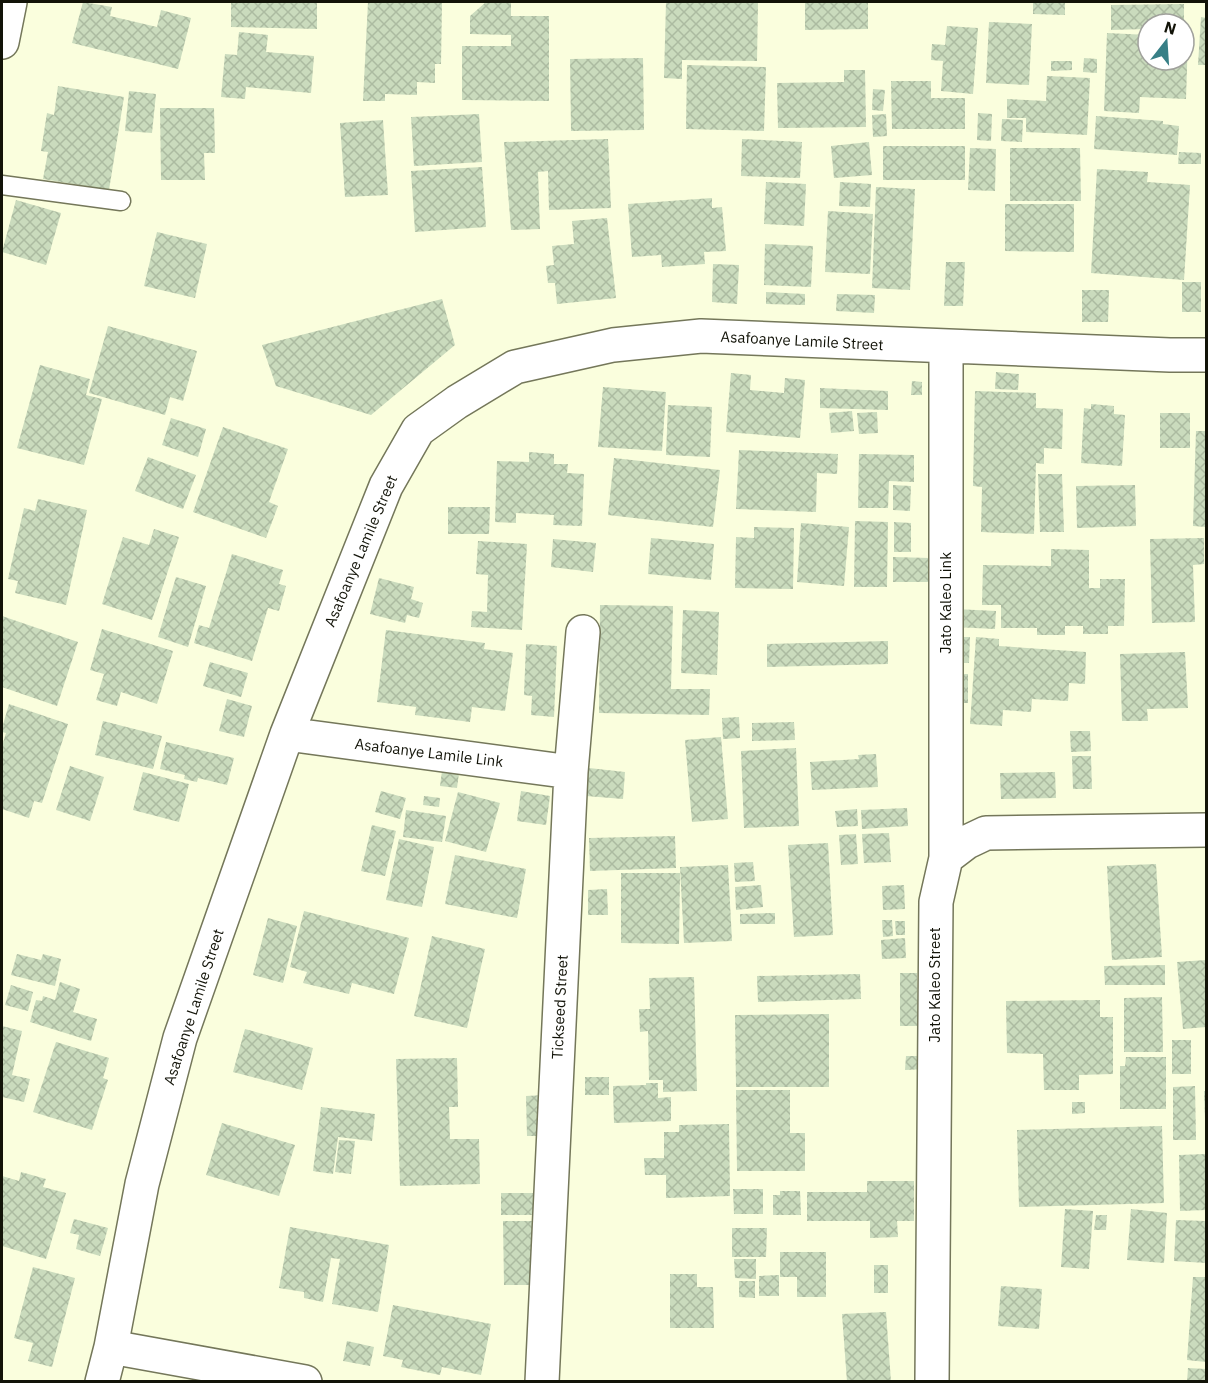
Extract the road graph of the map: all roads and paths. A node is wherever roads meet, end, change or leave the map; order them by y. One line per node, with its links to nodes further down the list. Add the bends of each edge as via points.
1 (10, 2): 2 (street)
2 (2, 42)
3 (2, 185): 4 (lane)
4 (121, 201)
5 (946, 347): 6 (street, Asafoanye Lamile Street); 8 (street, Asafoanye Lamile Street, via 701,336 613,345 515,367 418,430 386,486); 11 (street, Jato Kaleo Link)
6 (1206, 355)
7 (583, 632): 9 (street, Tickseed Street)
8 (287, 734): 9 (street, Asafoanye Lamile Link); 12 (street, Asafoanye Lamile Street, via 180,1038 142,1184)
9 (570, 771): 15 (street, Tickseed Street)
10 (1206, 830): 11 (street, via 986,833)
11 (946, 858): 16 (street, Jato Kaleo Street, via 936,902)
12 (111, 1347): 13 (street, Asafoanye Lamile Street); 14 (street)
13 (102, 1382)
14 (305, 1382)
15 (542, 1382)
16 (932, 1382)

